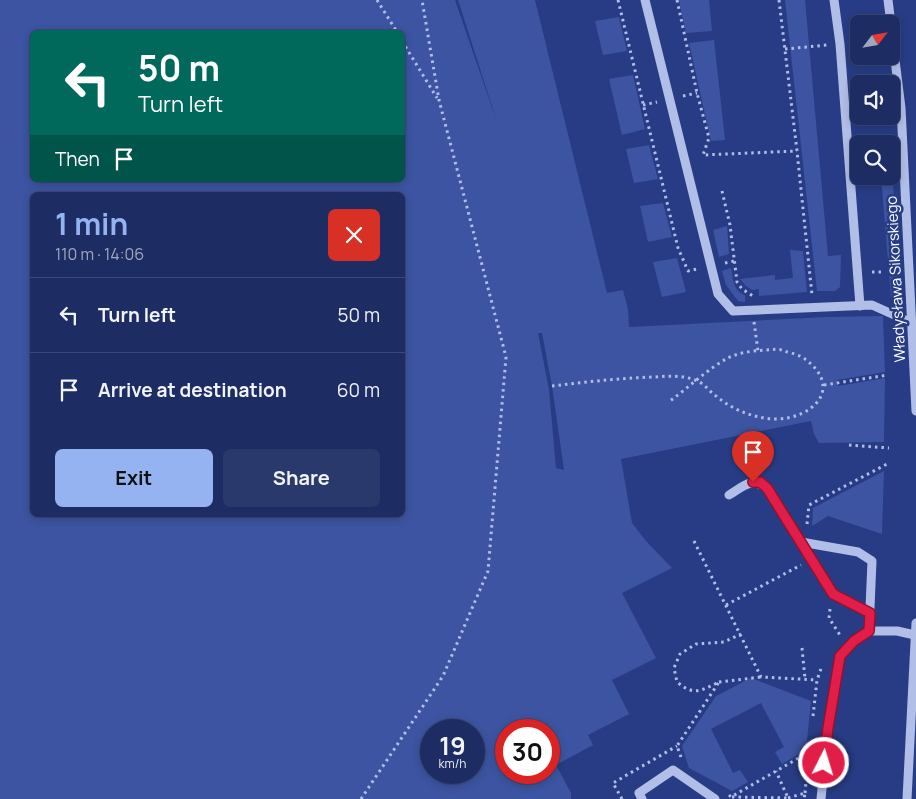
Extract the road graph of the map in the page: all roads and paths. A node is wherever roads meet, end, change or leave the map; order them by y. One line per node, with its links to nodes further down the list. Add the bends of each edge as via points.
1 (377, 0): 10 (path)
2 (422, 0): 15 (path)
3 (618, 0): 18 (path, via 678,248 688,271)
4 (645, 0): 18 (street)
5 (677, 0): 16 (path, via 709,138 703,155)
6 (779, 0): 13 (path)
7 (834, 0): 11 (street)
8 (888, 0): 9 (street)
9 (890, 15)
10 (396, 30)
11 (840, 44): 13 (path); 20 (street)
12 (405, 46): 15 (path)
13 (785, 49): 16 (path)
14 (896, 65): 26 (street, Władysława Sikorskiego, via 901,108)
15 (438, 100): 68 (path, via 506,357 488,571 443,676)
16 (798, 151): 22 (path)
17 (722, 191): 25 (path, via 737,282 752,295)
18 (711, 266): 25 (street, via 718,294 733,312)
19 (885, 272): 20 (path)
20 (858, 273): 24 (street)
21 (803, 296): 22 (path)
22 (812, 296): 23 (path)
23 (820, 296)
24 (860, 306): 25 (street); 26 (street, via 872,304)
25 (753, 310): 27 (path)
26 (912, 323): 33 (street, Władysława Sikorskiego)
27 (758, 350): 29 (path, via 729,358); 30 (path, via 780,349 804,358 819,372)
28 (888, 375): 30 (path)
29 (698, 380): 30 (path, via 734,409 756,417 776,419 808,410 820,401); 31 (path, via 680,376 638,377); 32 (path)
30 (824, 385)
31 (552, 386)
32 (670, 400)
33 (916, 411)
34 (849, 445): 35 (path)
35 (888, 448)
36 (888, 463): 39 (path, via 809,504 805,537)
37 (729, 495): 39 (street, via 753,482 760,482)
38 (694, 541): 41 (path)
39 (800, 541): 41 (path, via 793,545 804,564); 44 (street, via 833,594); 44 (street, via 858,552 872,561)
40 (826, 602): 42 (path)
41 (726, 605): 47 (path)
42 (830, 609): 43 (path); 49 (path, via 829,618)
43 (838, 612)
44 (870, 613): 46 (street)
45 (916, 623): 48 (street)
46 (869, 631): 48 (street, via 898,631); 73 (street, via 840,656)
47 (741, 634): 52 (path); 55 (path, via 724,642 696,644 680,654 674,668 677,682 688,690 702,690)
48 (915, 635): 74 (street)
49 (842, 638)
50 (802, 648): 53 (path)
51 (823, 662): 54 (path)
52 (761, 676): 53 (path); 55 (path)
53 (805, 679): 54 (path)
54 (817, 680): 56 (path)
55 (719, 682): 58 (path)
56 (812, 725)
57 (810, 743): 59 (path)
58 (677, 746): 61 (path); 69 (path, via 613,783)
59 (809, 752): 60 (path); 62 (path)
60 (808, 760)
61 (683, 763)
62 (776, 771): 66 (path); 67 (path)
63 (807, 777): 65 (path)
64 (724, 792): 66 (path)
65 (805, 793): 67 (path); 72 (path)
66 (731, 796): 67 (path)
67 (788, 798)
68 (361, 799)
69 (622, 799)
70 (642, 799): 71 (street, via 638,793 673,770)
71 (715, 799)
72 (804, 799)
73 (821, 799)
74 (907, 799)

